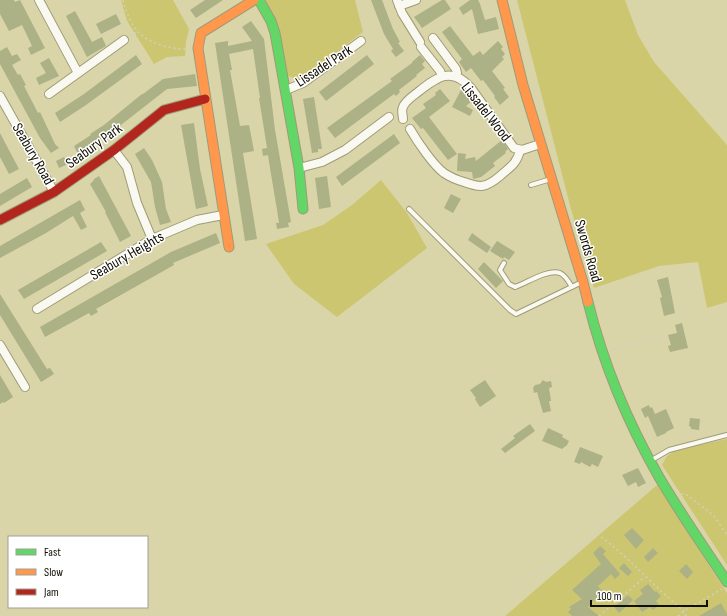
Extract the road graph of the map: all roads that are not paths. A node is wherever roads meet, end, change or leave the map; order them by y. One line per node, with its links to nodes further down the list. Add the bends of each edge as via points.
1 (39, 0): 10 (street)
2 (254, 0): 16 (street, via 201,33 198,48)
3 (259, 0): 13 (street, via 275,33)
4 (416, 0): 6 (street)
5 (502, 0): 20 (street, Swords Road)
6 (398, 3): 11 (street, via 420,44)
7 (433, 38): 12 (street, via 456,69)
8 (124, 40): 10 (street)
9 (361, 41): 13 (street, Lissadel Park, via 303,83)
10 (78, 73): 14 (street)
11 (442, 76): 12 (street, Lissadel Wood); 18 (street, Lissadel Wood, via 405,103)
12 (456, 77): 22 (street, Lissadel Wood, via 471,88 514,148)
13 (286, 90): 23 (street)
14 (48, 94)
15 (0, 96): 26 (street, Seabury Road)
16 (205, 99): 21 (street, Seabury Park, via 164,110); 29 (street)
17 (389, 118): 23 (street, via 345,150 322,162)
18 (403, 119)
19 (410, 129): 22 (street, Lissadel Wood, via 442,172 477,187 494,181 517,161)
20 (540, 144): 22 (street, Lissadel Wood); 24 (street, Swords Road)
21 (114, 150): 26 (street, Seabury Park); 31 (street, via 127,167 137,203)
22 (520, 150)
23 (299, 168): 27 (street)
24 (551, 179): 25 (lane); 34 (street, Swords Road)
25 (531, 185)
26 (54, 192): 30 (street, Seabury Park)
27 (303, 209)
28 (409, 209): 35 (lane, via 516,314)
29 (223, 215): 31 (street, Seabury Heights, via 197,220); 32 (street)
30 (0, 220)
31 (152, 239): 36 (street, Seabury Heights)
32 (229, 247)
33 (504, 264): 35 (lane, via 500,270 509,284 515,287 544,274 560,273)
34 (583, 282): 35 (lane); 40 (street, Swords Road, via 589,311 618,393)
35 (572, 287)
36 (37, 309)
37 (0, 345): 38 (street)
38 (26, 387)
39 (727, 435): 40 (lane, via 669,450)
40 (650, 461): 41 (street, Swords Road)
41 (727, 582)

